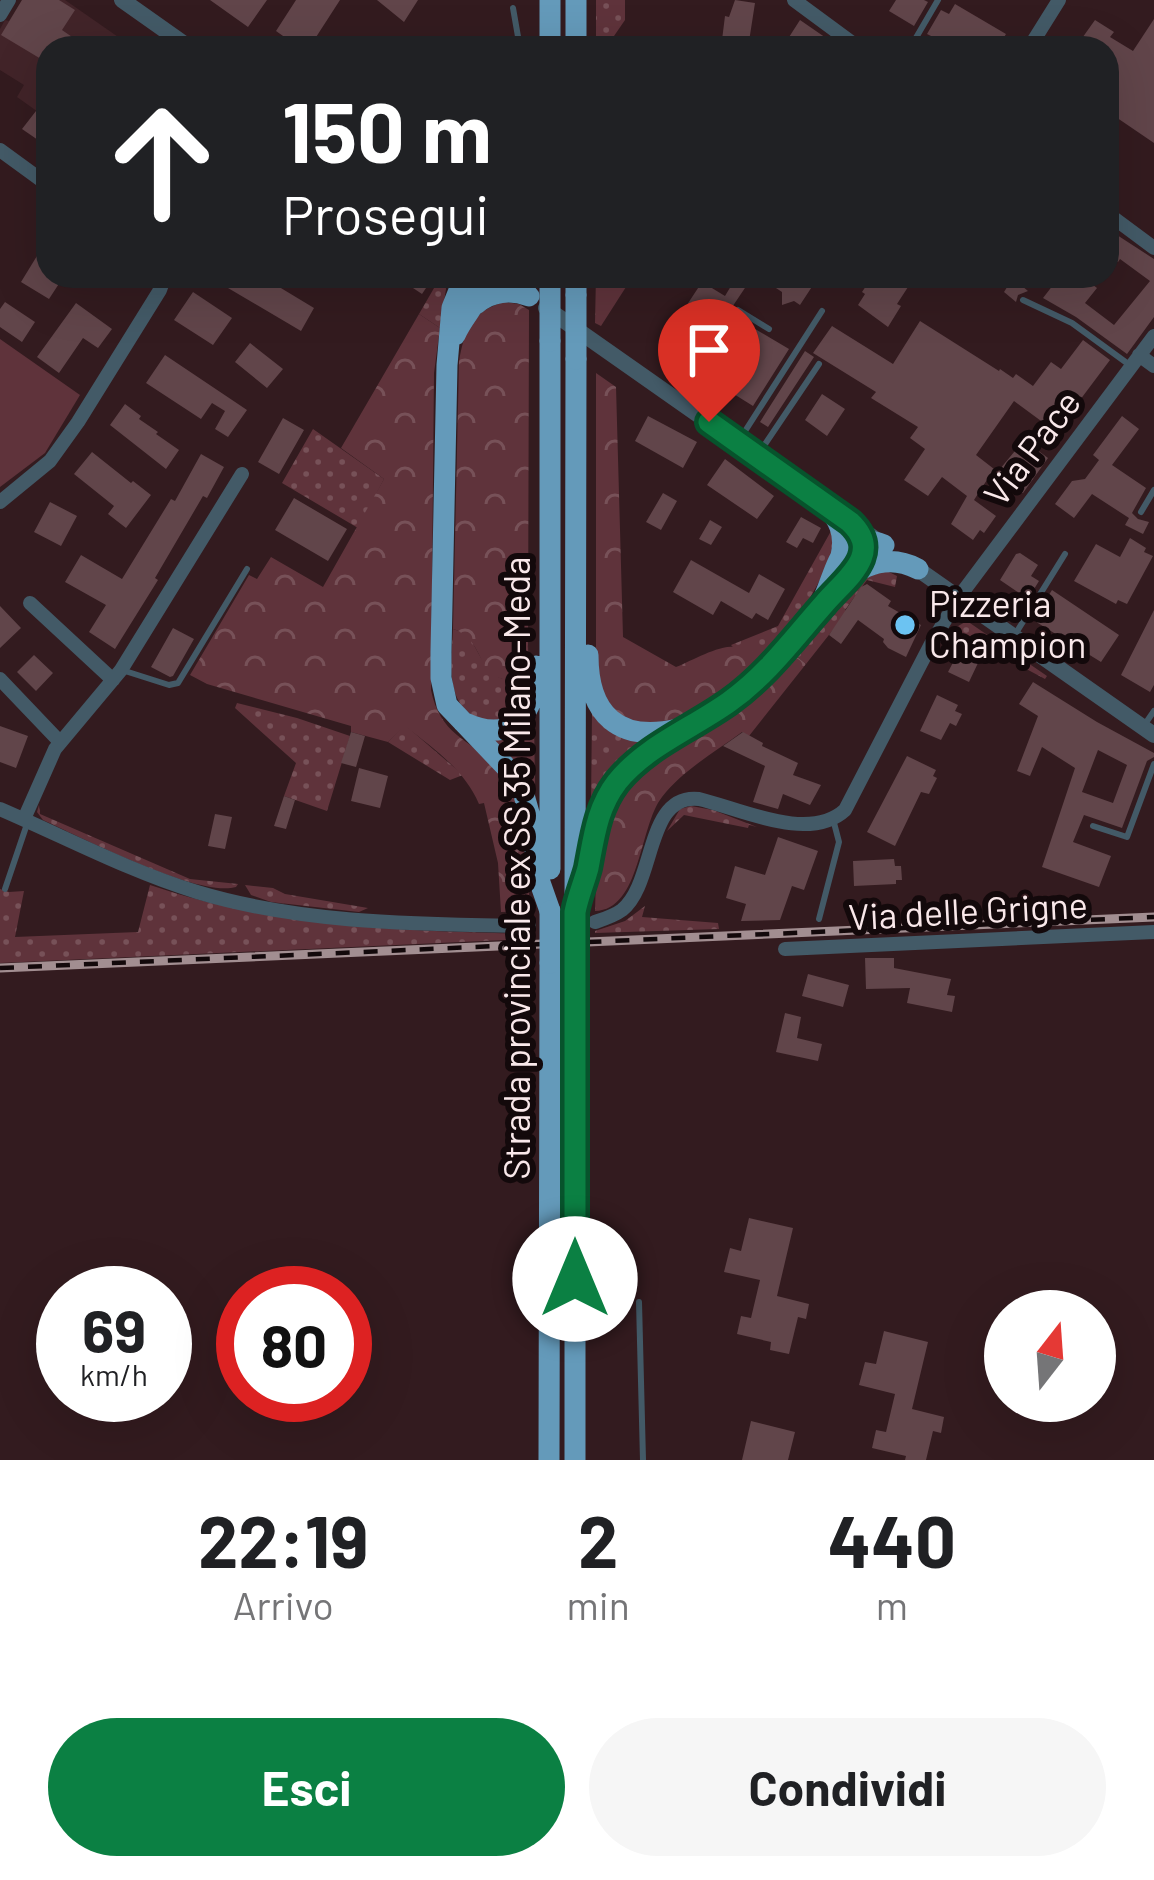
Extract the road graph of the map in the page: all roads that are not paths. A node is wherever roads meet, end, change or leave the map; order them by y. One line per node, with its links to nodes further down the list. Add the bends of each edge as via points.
1 (9, 0): 9 (street)
2 (550, 0): 12 (highway)
3 (576, 0): 13 (highway)
4 (794, 0): 14 (street)
5 (938, 0): 15 (lane)
6 (1059, 0): 16 (street)
7 (125, 1): 10 (street)
8 (513, 8): 11 (lane)
9 (0, 15)
10 (173, 36)
11 (516, 36)
12 (550, 36)
13 (576, 36)
14 (834, 36)
15 (917, 36)
16 (1036, 36)
17 (0, 150): 18 (street)
18 (36, 176)
19 (1119, 222): 20 (street)
20 (1154, 248)
21 (161, 288): 42 (street, via 50,461)
22 (458, 288): 30 (highway)
23 (460, 288): 30 (highway)
24 (484, 288): 30 (highway)
25 (518, 288): 28 (street)
26 (550, 288): 51 (highway, Strada provinciale ex SS 35 Milano-Meda, bridge)
27 (576, 288): 50 (highway, Strada provinciale ex SS 35 Milano-Meda, bridge)
28 (529, 296): 30 (highway, via 502,292); 37 (street)
29 (1023, 300): 34 (lane)
30 (464, 306): 59 (highway, via 448,364 441,678)
31 (822, 311): 38 (lane)
32 (769, 329): 37 (lane, via 738,310)
33 (1154, 336): 34 (street, Via Pace)
34 (1135, 361): 36 (street); 53 (street, Via Pace)
35 (819, 364): 39 (lane)
36 (1154, 366)
37 (680, 401): 38 (street)
38 (738, 442): 39 (street)
39 (757, 456): 43 (street)
40 (242, 474): 57 (street)
41 (1154, 490): 44 (lane)
42 (0, 502)
43 (824, 503): 45 (street); 47 (highway, via 841,527)
44 (1141, 512)
45 (866, 535): 47 (highway); 49 (street); 52 (highway)
46 (1065, 554): 56 (lane)
47 (842, 556): 55 (highway)
48 (247, 569): 57 (lane, via 178,683)
49 (918, 569): 52 (highway, via 887,561); 53 (street)
50 (576, 575): 60 (highway, via 591,689 605,715 647,733); 70 (highway, Strada provinciale ex SS 35 Milano-Meda)
51 (550, 578): 59 (highway, via 528,711 498,730); 69 (highway, Strada provinciale ex SS 35 Milano-Meda)
52 (844, 583): 55 (highway)
53 (959, 598): 56 (street); 65 (street, via 856,793)
54 (30, 603): 57 (street)
55 (813, 616): 60 (highway, via 763,673)
56 (1014, 636): 61 (street)
57 (117, 675): 62 (street)
58 (0, 679): 62 (street)
59 (452, 714): 69 (highway, via 522,788)
60 (701, 720): 70 (highway, via 642,756 613,788 593,835)
61 (1150, 724)
62 (60, 742): 66 (street)
63 (1154, 764): 67 (lane, via 1126,837)
64 (0, 809): 66 (street)
65 (833, 819): 70 (street, via 804,825 699,799 677,801 631,901); 71 (lane, via 839,842)
66 (26, 820): 68 (lane); 72 (street, via 161,879 256,906 378,921)
67 (1093, 826)
68 (5, 889)
69 (550, 911): 76 (highway, Strada provinciale ex SS 35 Milano-Meda, bridge)
70 (585, 917): 77 (highway, Strada provinciale ex SS 35 Milano-Meda, bridge, via 575,963)
71 (819, 919)
72 (529, 926)
73 (1154, 932): 74 (street, Via delle Grigne)
74 (785, 949)
75 (639, 1302): 78 (lane)
76 (549, 1460)
77 (575, 1460)
78 (643, 1460)

